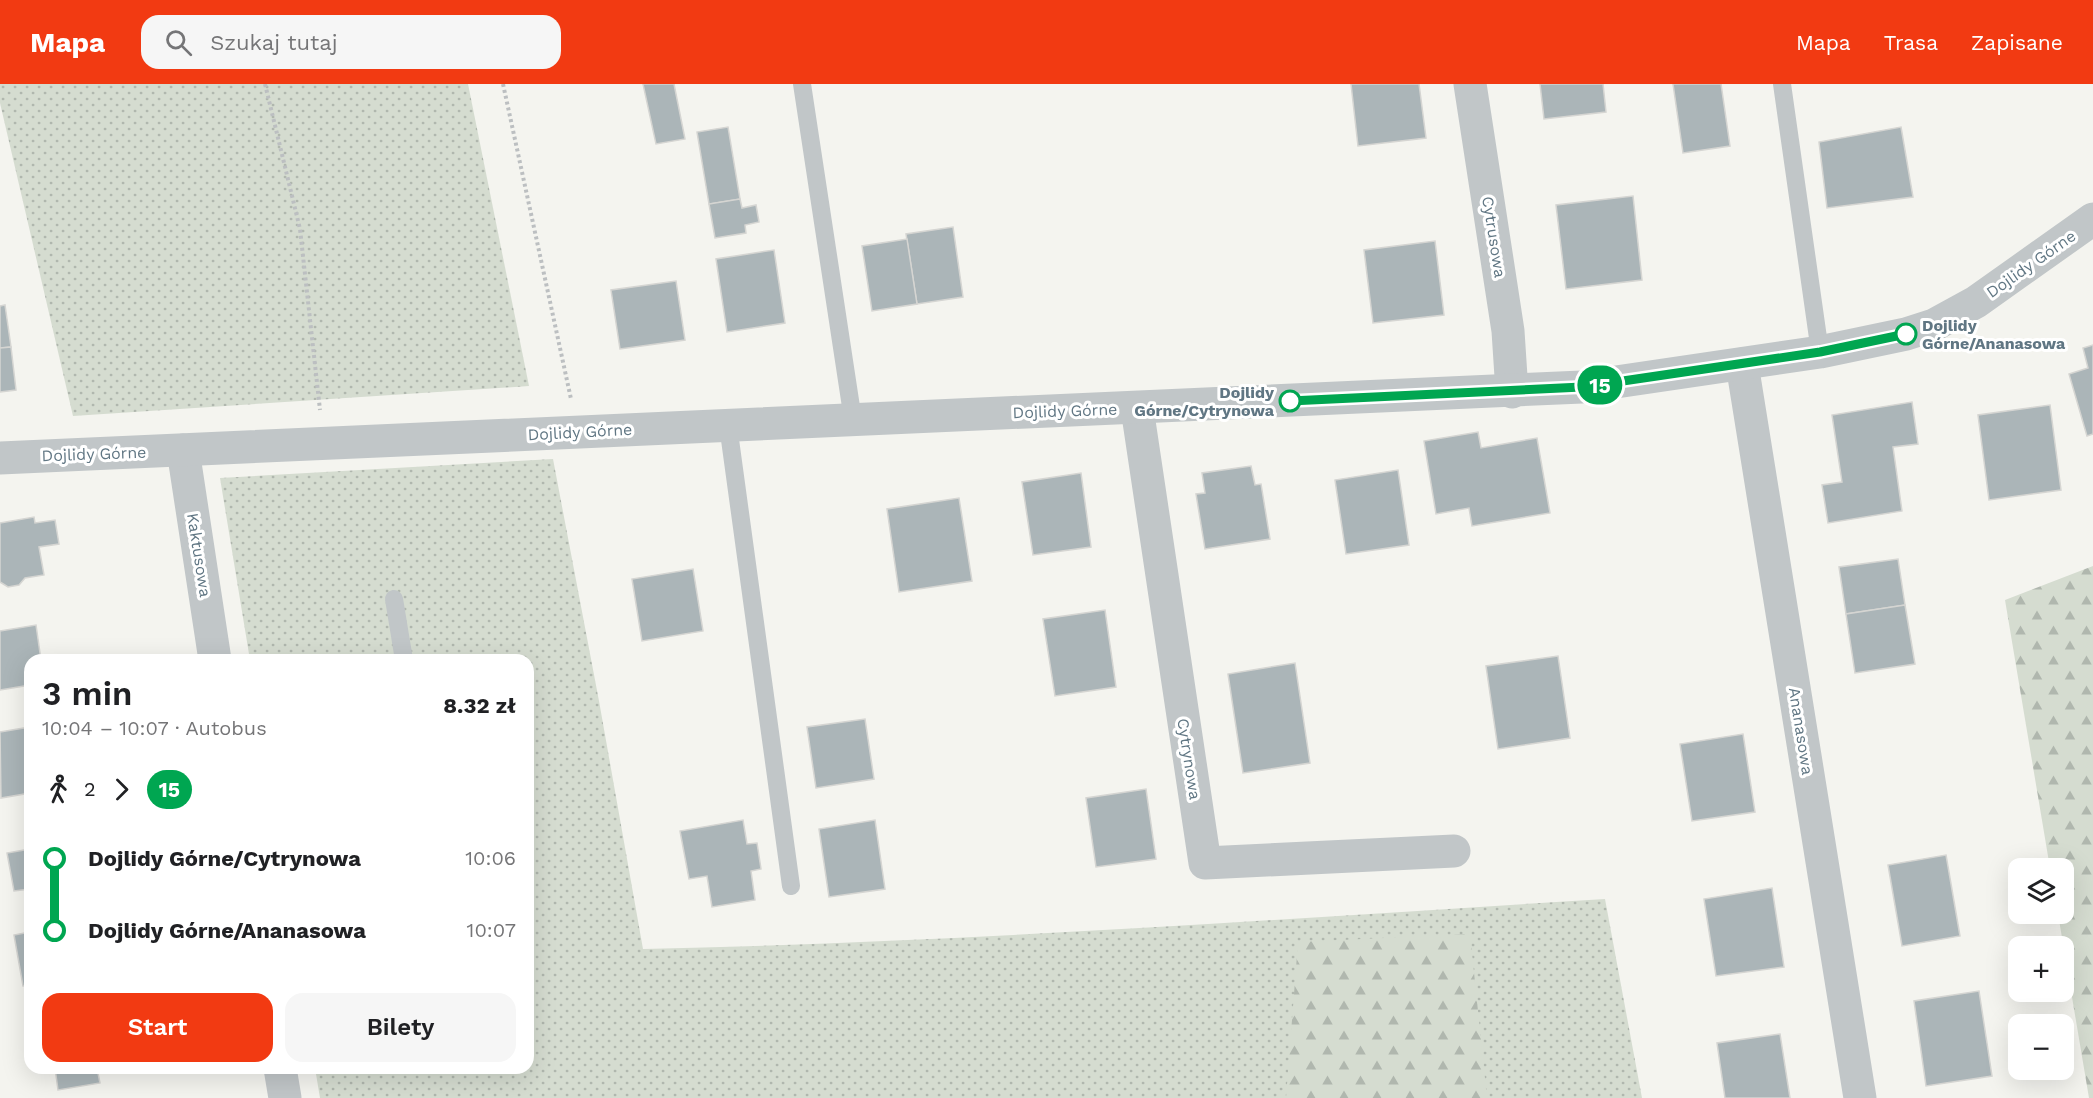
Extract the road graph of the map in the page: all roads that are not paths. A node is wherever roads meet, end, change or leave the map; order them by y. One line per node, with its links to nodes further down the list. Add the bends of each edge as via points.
1 (802, 84): 9 (lane)
2 (1470, 84): 7 (street, Cytrusowa, via 1508,331)
3 (1782, 84): 5 (lane)
4 (2093, 219): 5 (street, Dojlidy Górne, via 1976,302 1934,325)
5 (1820, 352): 6 (street, Dojlidy Górne)
6 (1742, 364): 7 (street, Dojlidy Górne, via 1582,387); 20 (street, Ananasowa)
7 (1512, 392): 8 (street, Dojlidy Górne)
8 (1137, 408): 9 (street, Dojlidy Górne); 16 (street, Cytrynowa, via 1205,863)
9 (853, 420): 10 (street, Dojlidy Górne)
10 (728, 425): 11 (street, Dojlidy Górne); 17 (lane)
11 (183, 450): 12 (street, Dojlidy Górne); 14 (street, Kaktusowa)
12 (0, 458)
13 (394, 599): 15 (lane)
14 (214, 654)
15 (403, 654)
16 (1454, 851)
17 (791, 886)
18 (281, 1074): 19 (street)
19 (285, 1098)
20 (1860, 1098)

